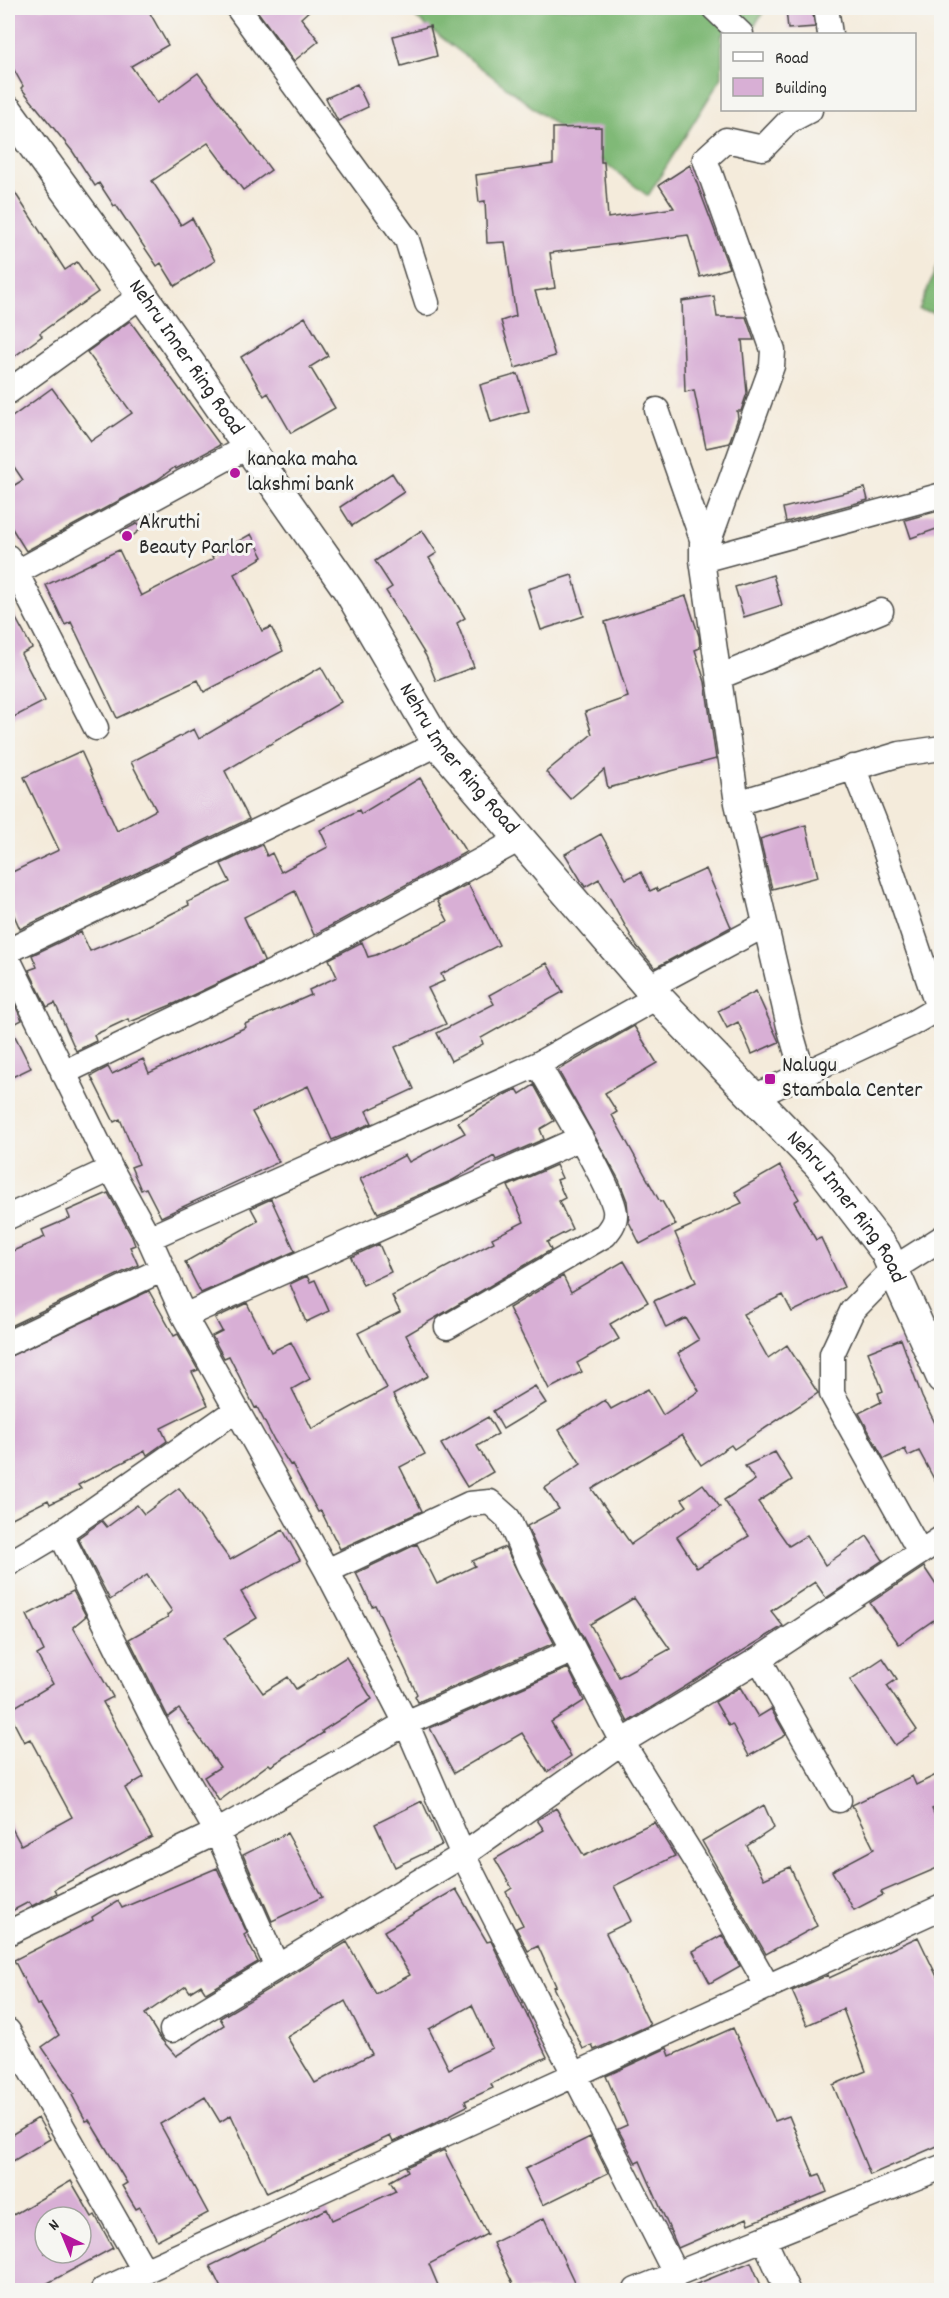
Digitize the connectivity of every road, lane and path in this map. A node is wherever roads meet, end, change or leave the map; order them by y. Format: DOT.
graph roads {
  1 [pos="238,8"];
  2 [pos="714,8"];
  3 [pos="826,8"];
  4 [pos="740,33"];
  5 [pos="830,33"];
  6 [pos="8,111"];
  7 [pos="808,111"];
  8 [pos="142,295"];
  9 [pos="427,303"];
  10 [pos="8,392"];
  11 [pos="657,410"];
  12 [pos="249,446"];
  13 [pos="942,495"];
  14 [pos="702,561"];
  15 [pos="10,569"];
  16 [pos="881,611"];
  17 [pos="719,677"];
  18 [pos="96,728"];
  19 [pos="438,744"];
  20 [pos="942,748"];
  21 [pos="853,767"];
  22 [pos="737,803"];
  23 [pos="520,839"];
  24 [pos="765,925"];
  25 [pos="8,951"];
  26 [pos="8,959"];
  27 [pos="653,992"];
  28 [pos="940,1007"];
  29 [pos="538,1064"];
  30 [pos="63,1073"];
  31 [pos="803,1074"];
  32 [pos="754,1097"];
  33 [pos="581,1138"];
  34 [pos="111,1168"];
  35 [pos="8,1218"];
  36 [pos="149,1238"];
  37 [pos="942,1238"];
  38 [pos="893,1269"];
  39 [pos="161,1270"];
  40 [pos="184,1316"];
  41 [pos="447,1327"];
  42 [pos="8,1343"];
  43 [pos="942,1378"];
  44 [pos="236,1410"];
  45 [pos="60,1533"];
  46 [pos="942,1538"];
  47 [pos="920,1552"];
  48 [pos="8,1564"];
  49 [pos="327,1571"];
  50 [pos="574,1650"];
  51 [pos="759,1659"];
  52 [pos="406,1723"];
  53 [pos="622,1742"];
  54 [pos="839,1800"];
  55 [pos="217,1832"];
  56 [pos="462,1855"];
  57 [pos="942,1908"];
  58 [pos="8,1933"];
  59 [pos="277,1967"];
  60 [pos="768,1987"];
  61 [pos="172,2030"];
  62 [pos="8,2031"];
  63 [pos="576,2075"];
  64 [pos="942,2167"];
  65 [pos="764,2239"];
  66 [pos="145,2272"];
  67 [pos="676,2275"];
  68 [pos="104,2290"];
  69 [pos="636,2290"];
  70 [pos="787,2290"];
  1 -- 9 [label="street"];
  2 -- 4 [label="street"];
  3 -- 5 [label="street"];
  6 -- 8 [label="street, Nehru Inner Ring Road"];
  7 -- 14 [label="street"];
  8 -- 10 [label="street"];
  8 -- 12 [label="street, Nehru Inner Ring Road"];
  11 -- 14 [label="street"];
  12 -- 15 [label="street"];
  12 -- 19 [label="street, Nehru Inner Ring Road"];
  13 -- 14 [label="street"];
  14 -- 17 [label="street"];
  15 -- 18 [label="street"];
  16 -- 17 [label="street"];
  17 -- 22 [label="street"];
  19 -- 23 [label="street, Nehru Inner Ring Road"];
  19 -- 25 [label="street"];
  20 -- 21 [label="street"];
  21 -- 22 [label="street"];
  21 -- 28 [label="street"];
  22 -- 24 [label="street"];
  23 -- 27 [label="street, Nehru Inner Ring Road"];
  23 -- 30 [label="street"];
  24 -- 27 [label="street"];
  24 -- 31 [label="street"];
  26 -- 30 [label="street"];
  27 -- 29 [label="street"];
  27 -- 32 [label="street, Nehru Inner Ring Road"];
  28 -- 31 [label="street"];
  29 -- 33 [label="street"];
  29 -- 36 [label="street"];
  30 -- 34 [label="street"];
  31 -- 32 [label="street"];
  32 -- 38 [label="street, Nehru Inner Ring Road"];
  33 -- 40 [label="street"];
  33 -- 41 [label="street"];
  34 -- 35 [label="street"];
  34 -- 36 [label="street"];
  36 -- 39 [label="street"];
  37 -- 38 [label="street"];
  38 -- 43 [label="street, Nehru Inner Ring Road"];
  38 -- 47 [label="street"];
  39 -- 40 [label="street"];
  39 -- 42 [label="street"];
  40 -- 44 [label="street"];
  44 -- 45 [label="street"];
  44 -- 49 [label="street"];
  45 -- 48 [label="street"];
  45 -- 55 [label="street"];
  46 -- 47 [label="street"];
  47 -- 51 [label="street"];
  49 -- 50 [label="street"];
  49 -- 52 [label="street"];
  50 -- 52 [label="street"];
  50 -- 53 [label="street"];
  51 -- 53 [label="street"];
  51 -- 54 [label="street"];
  52 -- 55 [label="street"];
  52 -- 56 [label="street"];
  53 -- 56 [label="street"];
  53 -- 60 [label="street"];
  55 -- 58 [label="street"];
  55 -- 59 [label="street"];
  56 -- 59 [label="street"];
  56 -- 63 [label="street"];
  57 -- 60 [label="street"];
  59 -- 61 [label="street"];
  60 -- 63 [label="street"];
  62 -- 66 [label="street"];
  63 -- 66 [label="street"];
  63 -- 67 [label="street"];
  64 -- 65 [label="street"];
  65 -- 67 [label="street"];
  65 -- 70 [label="street"];
  66 -- 68 [label="street"];
  67 -- 69 [label="street"];
}
